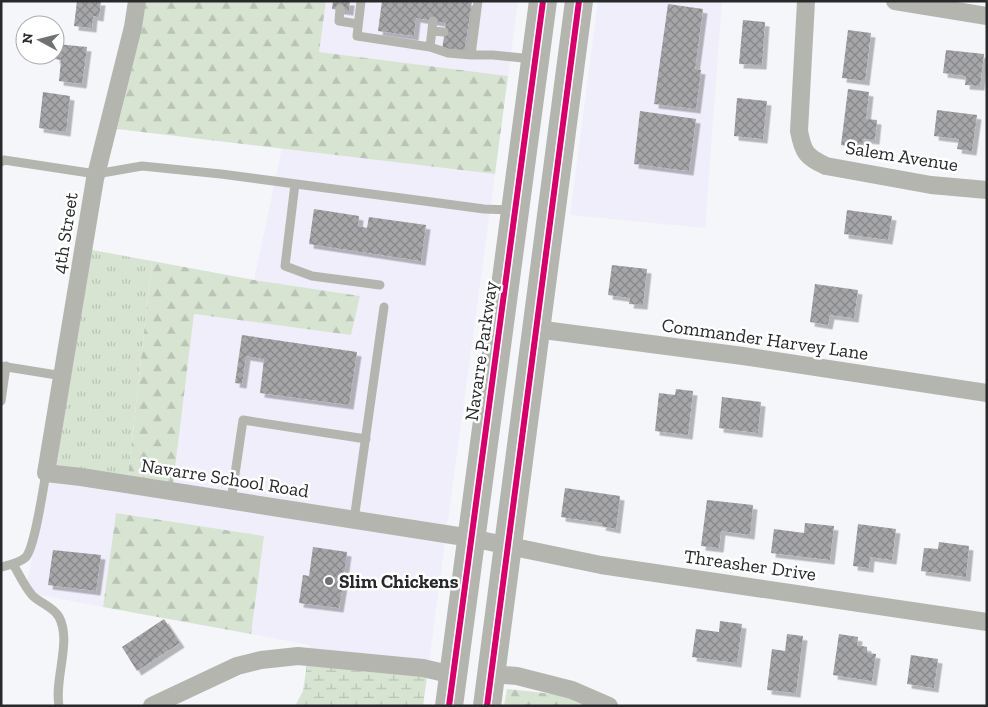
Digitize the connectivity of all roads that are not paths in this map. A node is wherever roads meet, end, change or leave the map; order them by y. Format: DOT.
graph roads {
  1 [pos="137,1"];
  2 [pos="361,1"];
  3 [pos="478,1"];
  4 [pos="543,1"];
  5 [pos="566,1"];
  6 [pos="579,1"];
  7 [pos="806,1"];
  8 [pos="895,1"];
  9 [pos="340,10"];
  10 [pos="987,16"];
  11 [pos="434,21"];
  12 [pos="358,24"];
  13 [pos="432,31"];
  14 [pos="444,32"];
  15 [pos="430,47"];
  16 [pos="471,55"];
  17 [pos="535,59"];
  18 [pos="1,162"];
  19 [pos="96,174"];
  20 [pos="295,184"];
  21 [pos="987,190"];
  22 [pos="515,210"];
  23 [pos="552,212"];
  24 [pos="380,285"];
  25 [pos="384,307"];
  26 [pos="536,329"];
  27 [pos="4,366"];
  28 [pos="63,376"];
  29 [pos="987,393"];
  30 [pos="1,401"];
  31 [pos="366,439"];
  32 [pos="46,473"];
  33 [pos="231,501"];
  34 [pos="354,520"];
  35 [pos="471,538"];
  36 [pos="508,545"];
  37 [pos="14,564"];
  38 [pos="1,566"];
  39 [pos="987,622"];
  40 [pos="491,674"];
  41 [pos="453,675"];
  42 [pos="59,706"];
  43 [pos="152,706"];
  44 [pos="448,706"];
  45 [pos="487,706"];
  46 [pos="609,706"];
  1 -- 19 [label="street, 4th Street"];
  2 -- 12 [label="lane"];
  3 -- 16 [label="lane"];
  4 -- 17 [label="highway, Navarre Parkway"];
  5 -- 23 [label="highway"];
  6 -- 23 [label="highway"];
  7 -- 21 [label="street, Salem Avenue"];
  8 -- 10 [label="street"];
  9 -- 12 [label="lane"];
  11 -- 13 [label="lane"];
  12 -- 15 [label="lane"];
  13 -- 14 [label="lane"];
  13 -- 15 [label="lane"];
  15 -- 16 [label="lane"];
  16 -- 17 [label="lane"];
  17 -- 22 [label="highway, Navarre Parkway"];
  18 -- 19 [label="lane"];
  19 -- 20 [label="lane"];
  19 -- 28 [label="street, 4th Street"];
  20 -- 22 [label="lane"];
  20 -- 24 [label="lane"];
  22 -- 35 [label="highway, Navarre Parkway"];
  23 -- 26 [label="highway"];
  25 -- 31 [label="lane"];
  26 -- 29 [label="street, Commander Harvey Lane"];
  26 -- 36 [label="highway"];
  27 -- 28 [label="lane"];
  27 -- 30 [label="lane"];
  28 -- 32 [label="street, 4th Street"];
  31 -- 33 [label="lane"];
  31 -- 34 [label="lane"];
  32 -- 33 [label="street, Navarre School Road"];
  32 -- 37 [label="lane"];
  33 -- 34 [label="street, Navarre School Road"];
  34 -- 35 [label="street, Navarre School Road"];
  35 -- 36 [label="street, Navarre School Road"];
  35 -- 41 [label="highway, Navarre Parkway"];
  36 -- 39 [label="street, Threasher Drive"];
  36 -- 40 [label="highway"];
  37 -- 38 [label="lane"];
  37 -- 42 [label="lane"];
  40 -- 45 [label="highway"];
  40 -- 46 [label="street"];
  41 -- 43 [label="street"];
  41 -- 44 [label="highway, Navarre Parkway"];
}
